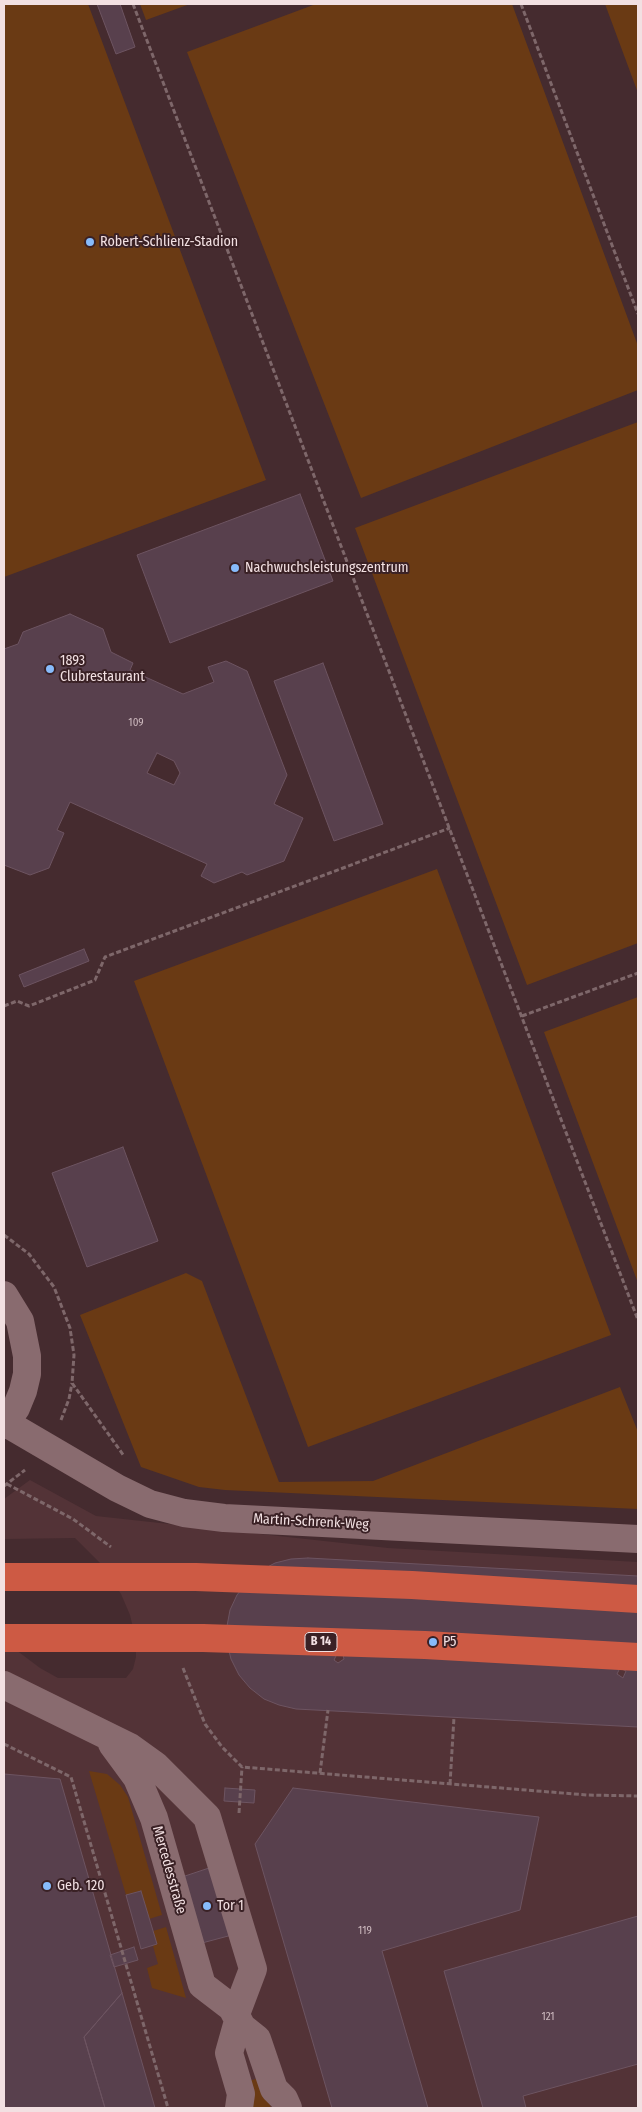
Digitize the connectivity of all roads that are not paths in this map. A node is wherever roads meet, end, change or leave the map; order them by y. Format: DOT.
graph roads {
  1 [pos="4,1295"];
  2 [pos="5,1424"];
  3 [pos="638,1539"];
  4 [pos="4,1577"];
  5 [pos="638,1599"];
  6 [pos="4,1638"];
  7 [pos="638,1657"];
  8 [pos="4,1685"];
  9 [pos="93,1728"];
  10 [pos="237,2018"];
  11 [pos="239,2108"];
  12 [pos="288,2108"];
  1 -- 2 [label="street"];
  2 -- 3 [label="street, Martin-Schrenk-Weg"];
  4 -- 5 [label="highway"];
  6 -- 7 [label="highway, B 14"];
  8 -- 9 [label="street, Mercedesstraße"];
  9 -- 10 [label="street, Mercedesstraße"];
  9 -- 10 [label="street, Mercedesstraße"];
  10 -- 11 [label="street, Mercedesstraße"];
  10 -- 12 [label="street, Mercedesstraße"];
}
